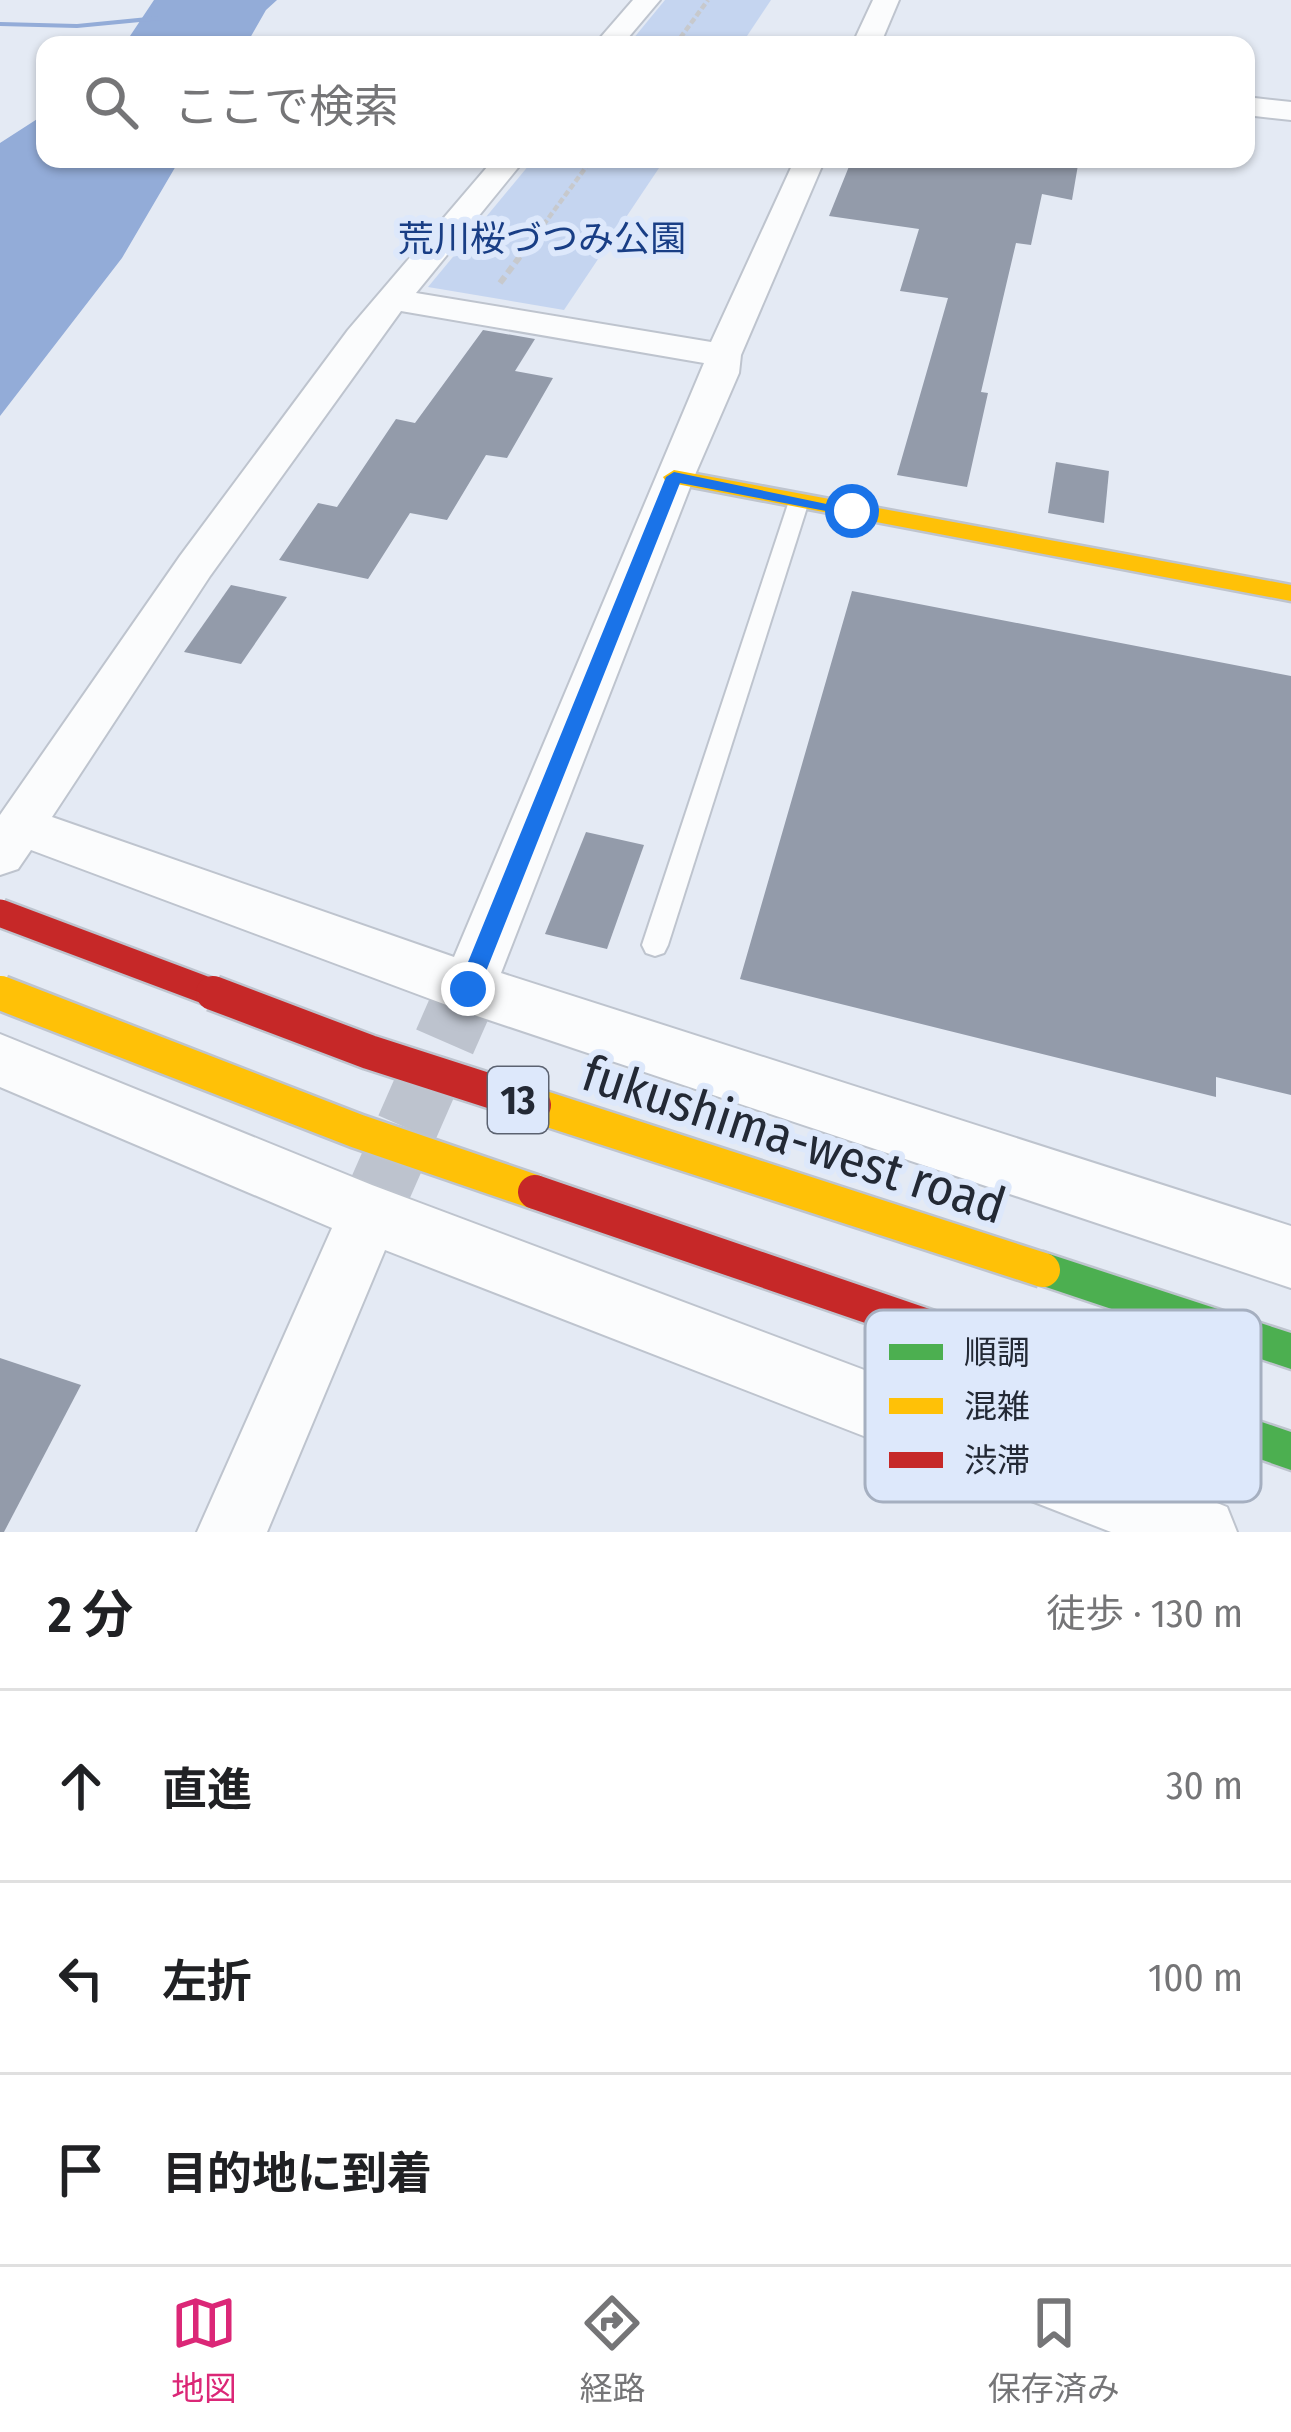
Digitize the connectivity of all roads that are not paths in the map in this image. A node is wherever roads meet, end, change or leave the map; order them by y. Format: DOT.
graph roads {
  1 [pos="647,0"];
  2 [pos="886,0"];
  3 [pos="616,36"];
  4 [pos="870,36"];
  5 [pos="1255,107"];
  6 [pos="1291,111"];
  7 [pos="503,168"];
  8 [pos="806,168"];
  9 [pos="395,300"];
  10 [pos="723,356"];
  11 [pos="674,477"];
  12 [pos="799,501"];
  13 [pos="1291,593"];
  14 [pos="10,841"];
  15 [pos="0,913"];
  16 [pos="655,945"];
  17 [pos="468,989"];
  18 [pos="0,993"];
  19 [pos="0,1060"];
  20 [pos="369,1214"];
  21 [pos="1291,1257"];
  22 [pos="880,1310"];
  23 [pos="1164,1310"];
  24 [pos="1261,1342"];
  25 [pos="1291,1352"];
  26 [pos="865,1403"];
  27 [pos="1261,1441"];
  28 [pos="1291,1451"];
  29 [pos="1123,1502"];
  30 [pos="232,1532"];
  31 [pos="1202,1532"];
  1 -- 3 [label="street"];
  2 -- 4 [label="street"];
  5 -- 6 [label="street"];
  7 -- 9 [label="street"];
  8 -- 10 [label="street"];
  9 -- 10 [label="street"];
  9 -- 14 [label="street"];
  10 -- 11 [label="street"];
  11 -- 12 [label="main road"];
  11 -- 17 [label="street"];
  12 -- 13 [label="main road"];
  12 -- 16 [label="lane"];
  14 -- 17 [label="street"];
  15 -- 23 [label="main road, fukushima-west road / 13, bridge"];
  17 -- 21 [label="street"];
  18 -- 22 [label="main road, 13, bridge"];
  19 -- 20 [label="street"];
  20 -- 26 [label="street"];
  20 -- 30 [label="street"];
  24 -- 25 [label="main road, fukushima-west road / 13, bridge"];
  27 -- 28 [label="main road, 13, bridge"];
  29 -- 31 [label="street"];
}
